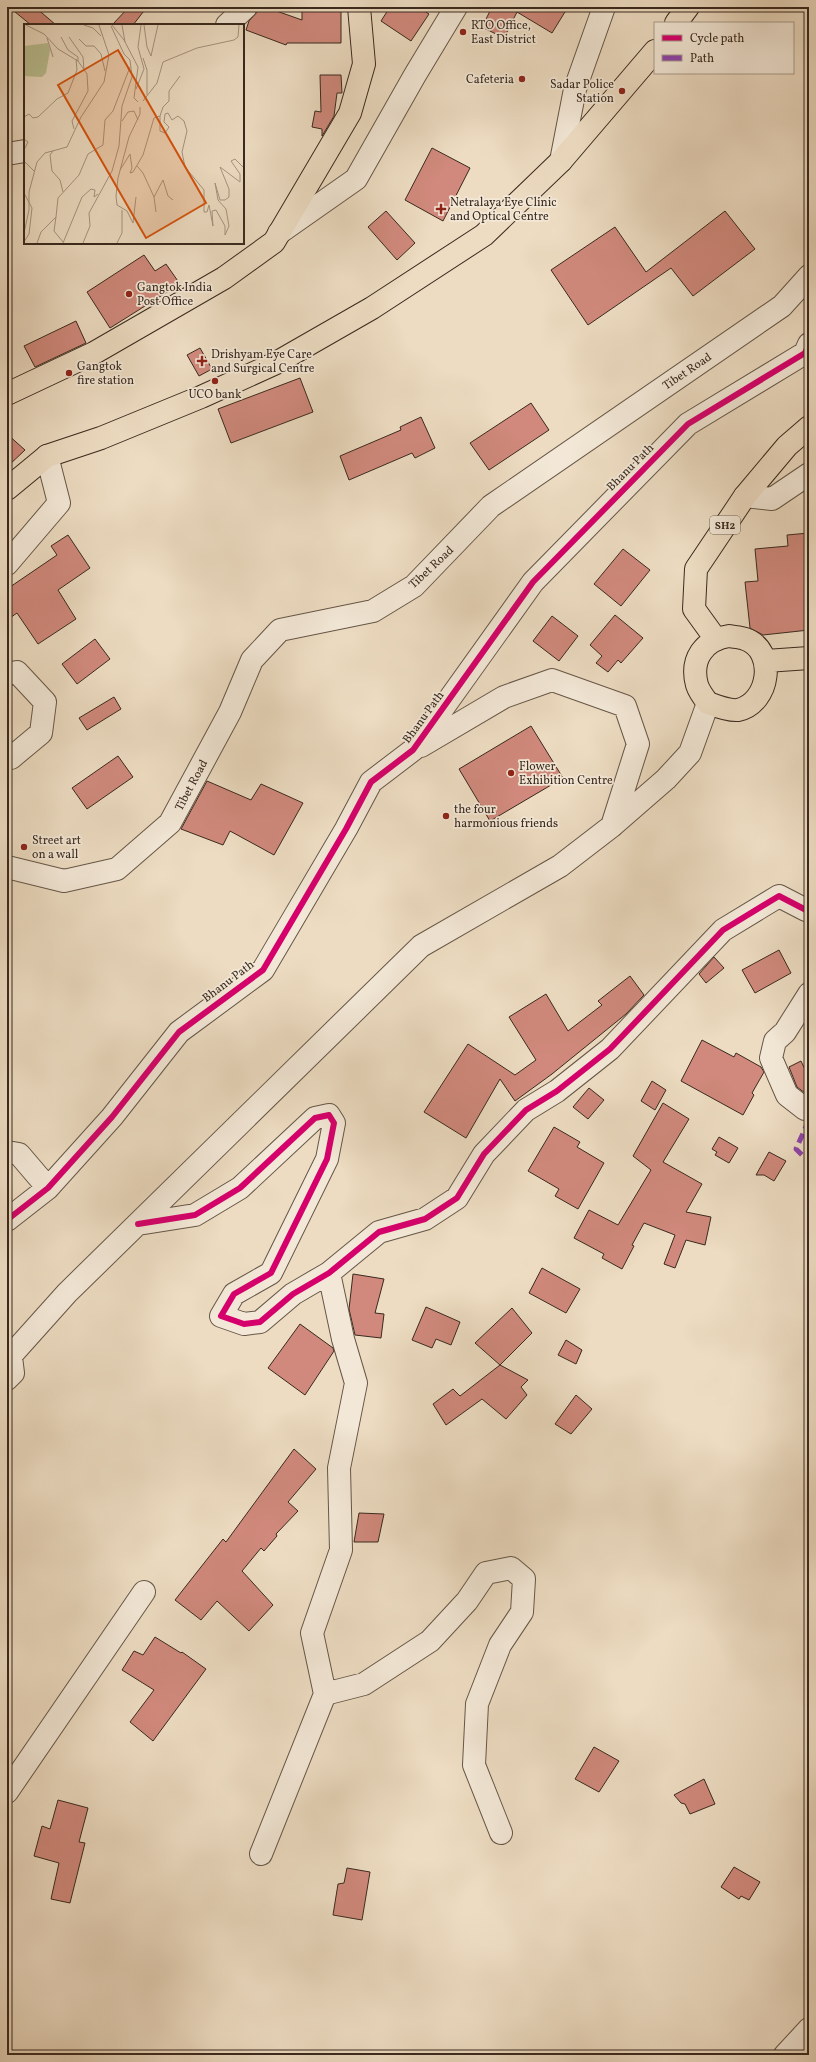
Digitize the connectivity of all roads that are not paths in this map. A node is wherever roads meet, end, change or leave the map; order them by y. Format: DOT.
graph roads {
  1 [pos="246,7"];
  2 [pos="359,7"];
  3 [pos="456,7"];
  4 [pos="604,7"];
  5 [pos="688,7"];
  6 [pos="677,22"];
  7 [pos="228,24"];
  8 [pos="654,52"];
  9 [pos="24,151"];
  10 [pos="7,154"];
  11 [pos="561,161"];
  12 [pos="279,233"];
  13 [pos="809,276"];
  14 [pos="809,344"];
  15 [pos="7,394"];
  16 [pos="809,427"];
  17 [pos="47,456"];
  18 [pos="809,474"];
  19 [pos="7,489"];
  20 [pos="744,496"];
  21 [pos="7,564"];
  22 [pos="715,638"];
  23 [pos="809,658"];
  24 [pos="766,661"];
  25 [pos="7,674"];
  26 [pos="708,703"];
  27 [pos="413,750"];
  28 [pos="11,758"];
  29 [pos="612,826"];
  30 [pos="7,866"];
  31 [pos="809,909"];
  32 [pos="809,994"];
  33 [pos="809,1109"];
  34 [pos="7,1152"];
  35 [pos="48,1188"];
  36 [pos="7,1220"];
  37 [pos="138,1224"];
  38 [pos="329,1273"];
  39 [pos="9,1359"];
  40 [pos="7,1379"];
  41 [pos="144,1592"];
  42 [pos="325,1694"];
  43 [pos="7,1792"];
  44 [pos="501,1833"];
  45 [pos="261,1854"];
  46 [pos="809,2029"];
  47 [pos="785,2055"];
  1 -- 7 [label="street"];
  2 -- 12 [label="main road"];
  3 -- 12 [label="street"];
  4 -- 11 [label="street"];
  5 -- 6 [label="main road"];
  8 -- 11 [label="main road"];
  9 -- 10 [label="street"];
  11 -- 17 [label="main road"];
  12 -- 15 [label="main road"];
  13 -- 30 [label="street, Tibet Road"];
  14 -- 27 [label="street, Bhanu Path"];
  16 -- 20 [label="main road, SH2"];
  17 -- 19 [label="main road"];
  17 -- 21 [label="street"];
  18 -- 20 [label="street"];
  20 -- 22 [label="main road, SH2"];
  22 -- 24 [label="main road"];
  22 -- 26 [label="main road"];
  23 -- 24 [label="main road"];
  24 -- 26 [label="main road"];
  25 -- 28 [label="street"];
  26 -- 29 [label="street"];
  27 -- 29 [label="street"];
  27 -- 35 [label="street, Bhanu Path"];
  29 -- 37 [label="street"];
  31 -- 38 [label="street"];
  32 -- 33 [label="street"];
  34 -- 35 [label="street"];
  35 -- 36 [label="street, Bhanu Path"];
  37 -- 38 [label="street"];
  37 -- 39 [label="street"];
  38 -- 42 [label="street"];
  39 -- 40 [label="street"];
  41 -- 43 [label="street"];
  42 -- 44 [label="street"];
  42 -- 45 [label="street"];
  46 -- 47 [label="street"];
}
